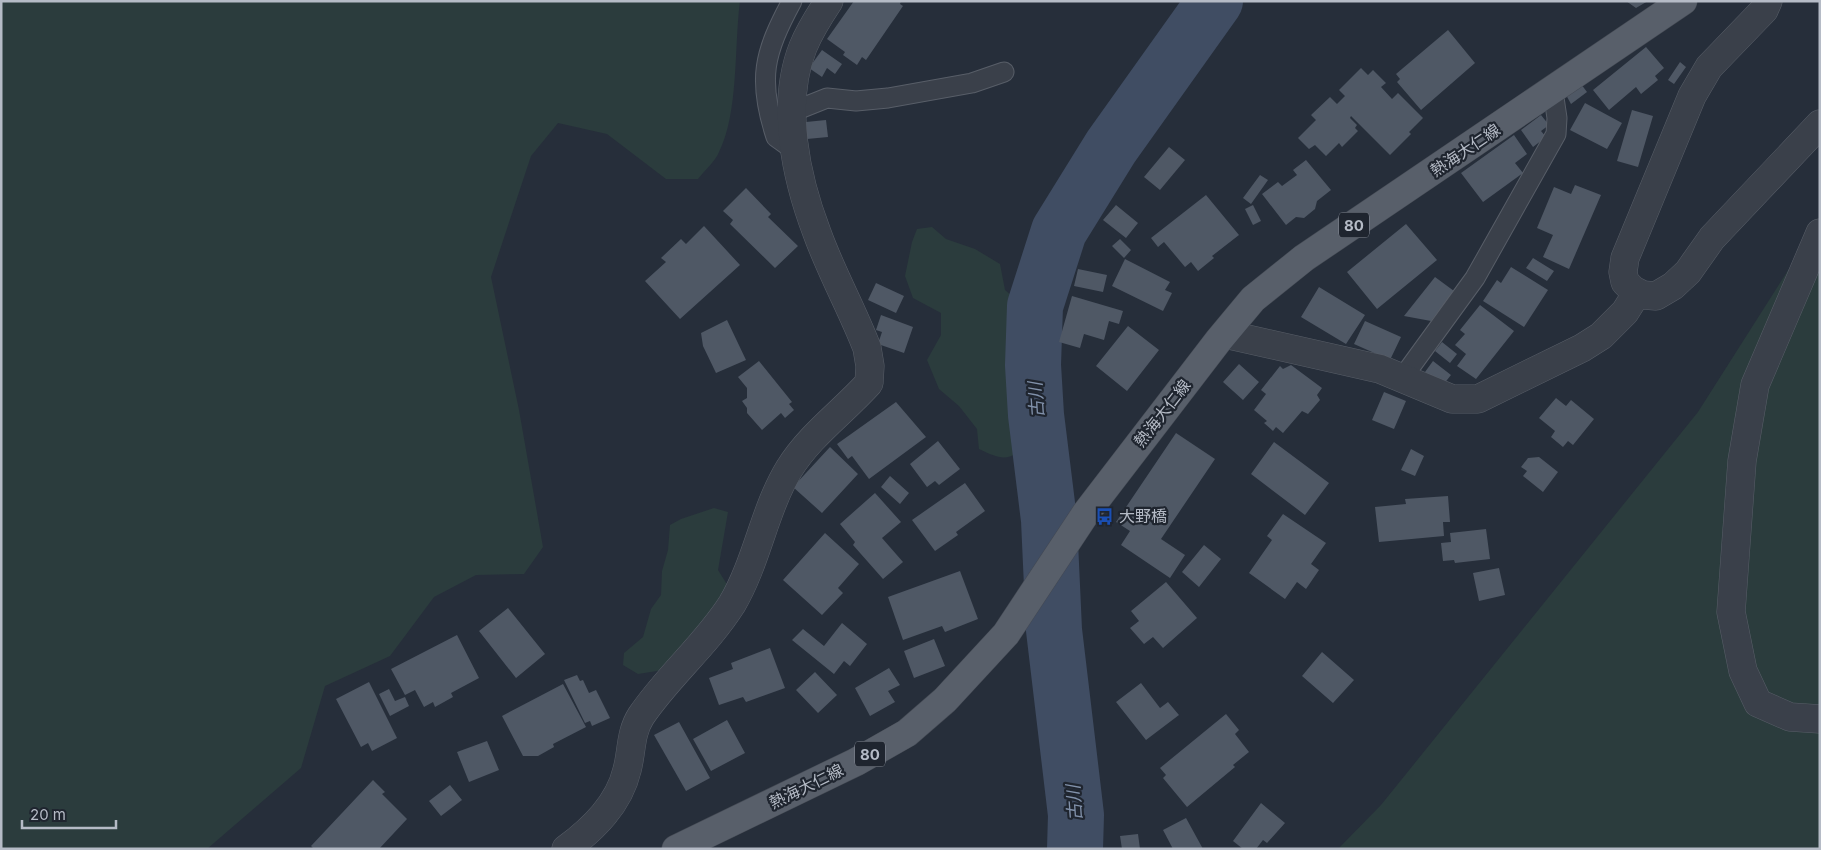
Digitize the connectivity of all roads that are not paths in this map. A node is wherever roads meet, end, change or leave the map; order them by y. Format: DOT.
graph roads {
  1 [pos="792,1"];
  2 [pos="829,1"];
  3 [pos="1683,1"];
  4 [pos="1768,1"];
  5 [pos="1004,72"];
  6 [pos="1554,91"];
  7 [pos="792,112"];
  8 [pos="1820,124"];
  9 [pos="794,150"];
  10 [pos="1820,233"];
  11 [pos="1637,293"];
  12 [pos="1225,334"];
  13 [pos="1403,377"];
  14 [pos="1820,719"];
  15 [pos="566,849"];
  16 [pos="676,849"];
  1 -- 9 [label="lane"];
  2 -- 7 [label="street"];
  3 -- 6 [label="main road, 熱海大仁線 / 80"];
  4 -- 11 [label="street"];
  5 -- 7 [label="lane"];
  6 -- 12 [label="main road, 熱海大仁線 / 80"];
  6 -- 13 [label="lane"];
  7 -- 9 [label="street"];
  8 -- 11 [label="street"];
  9 -- 15 [label="street"];
  10 -- 14 [label="street"];
  11 -- 13 [label="street"];
  12 -- 13 [label="street"];
  12 -- 16 [label="main road, 熱海大仁線 / 80"];
}
